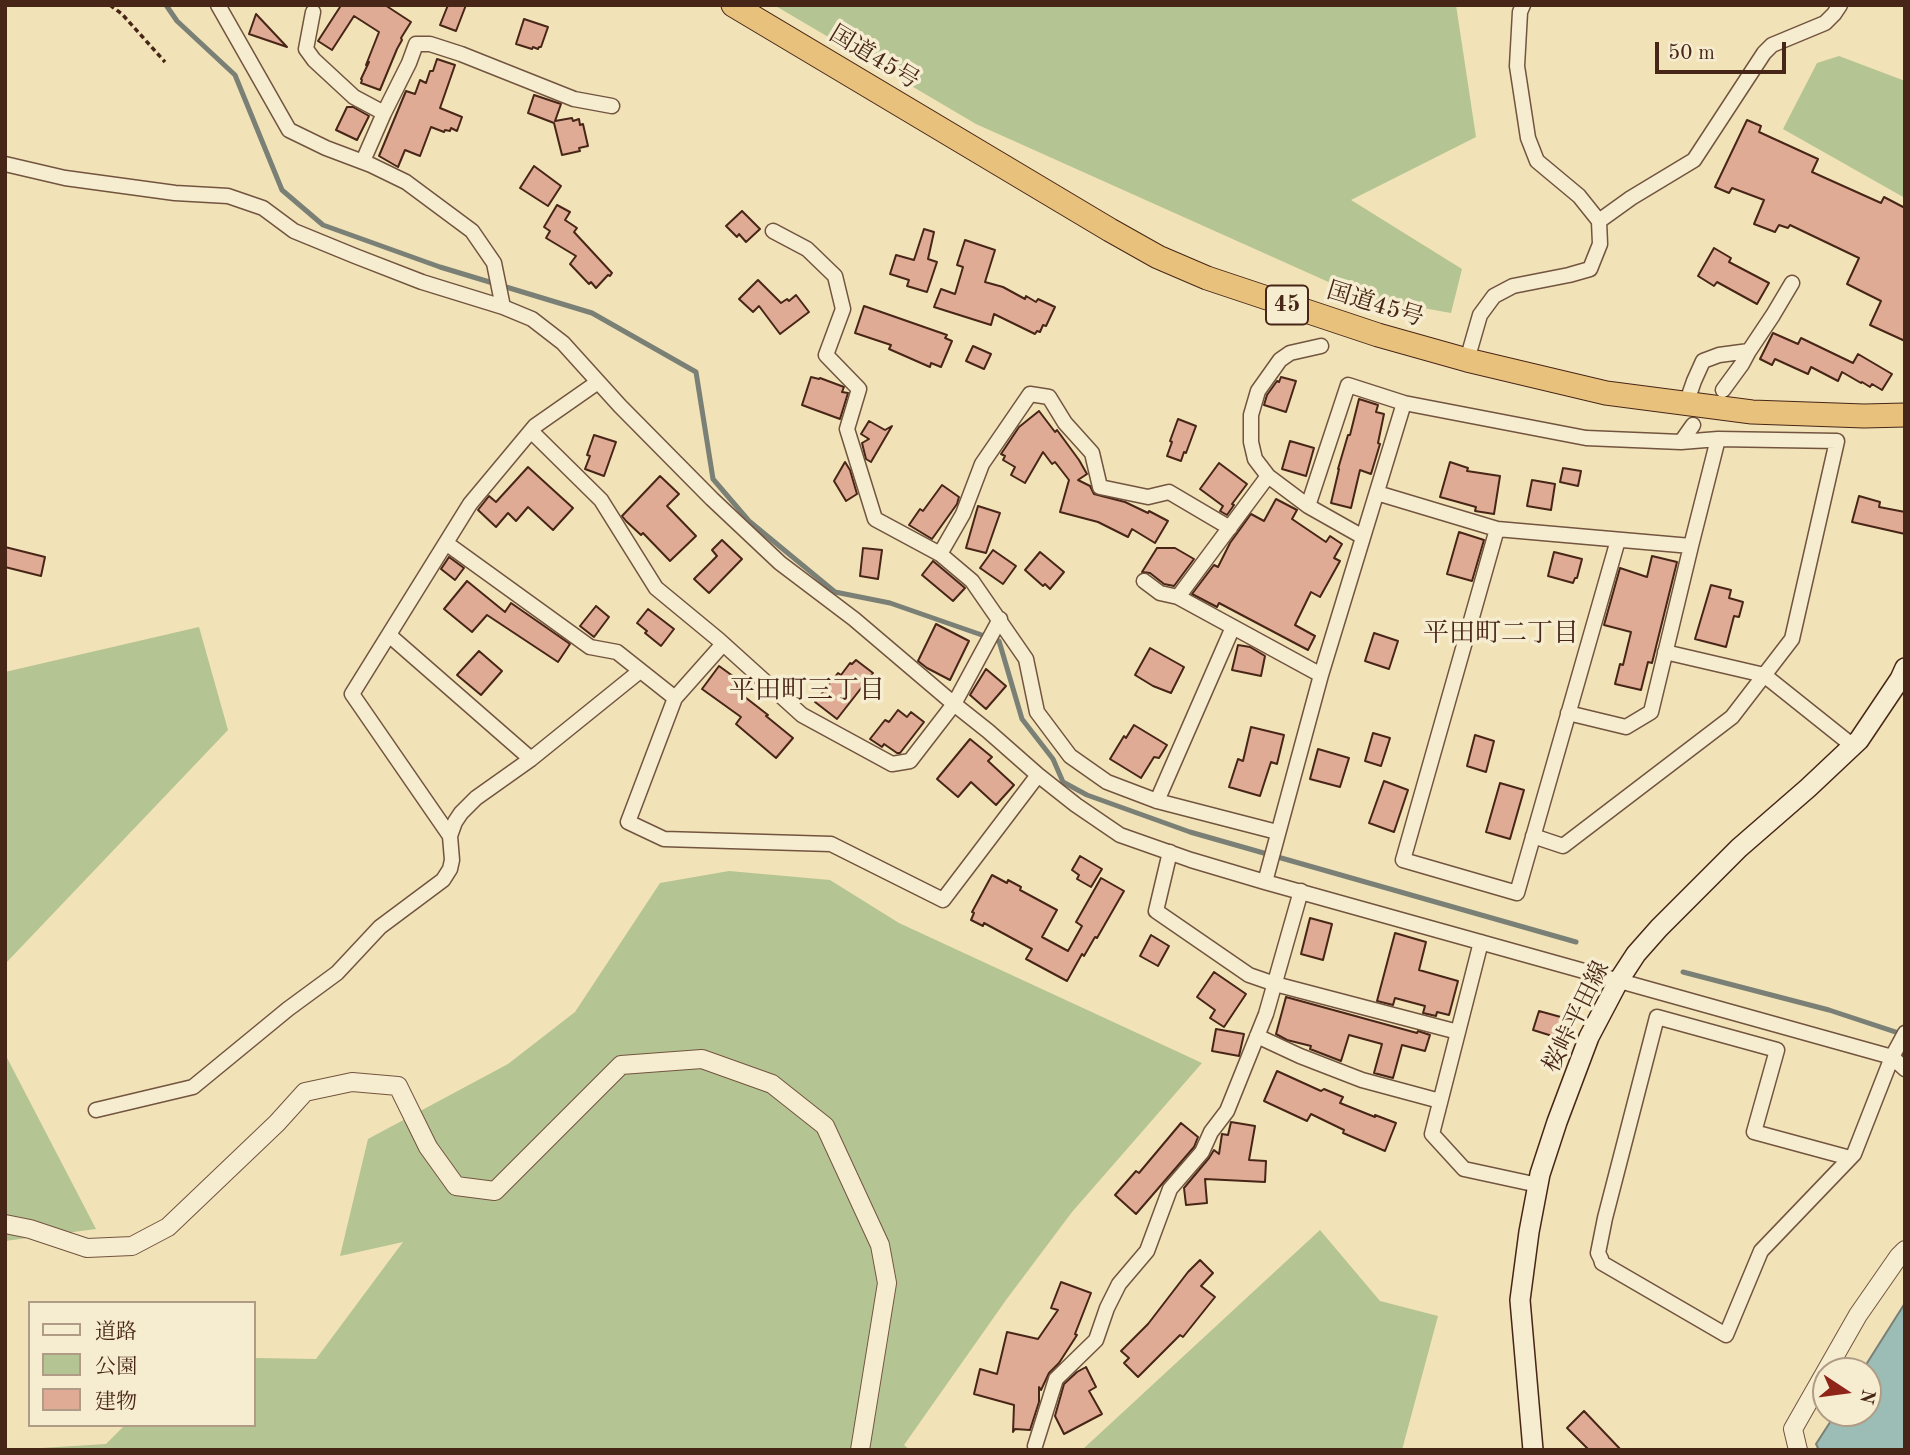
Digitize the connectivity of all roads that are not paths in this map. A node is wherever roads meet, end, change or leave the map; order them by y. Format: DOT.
graph roads {
  1 [pos="218,5"];
  2 [pos="733,5"];
  3 [pos="1522,5"];
  4 [pos="1840,5"];
  5 [pos="313,12"];
  6 [pos="612,106"];
  7 [pos="384,113"];
  8 [pos="363,161"];
  9 [pos="5,164"];
  10 [pos="1599,221"];
  11 [pos="773,231"];
  12 [pos="1792,283"];
  13 [pos="502,302"];
  14 [pos="1321,346"];
  15 [pos="1749,351"];
  16 [pos="1467,360"];
  17 [pos="598,382"];
  18 [pos="1723,390"];
  19 [pos="1404,403"];
  20 [pos="1690,415"];
  21 [pos="1905,415"];
  22 [pos="531,430"];
  23 [pos="1718,439"];
  24 [pos="1681,442"];
  25 [pos="1268,476"];
  26 [pos="1377,493"];
  27 [pos="1308,506"];
  28 [pos="1230,528"];
  29 [pos="1497,529"];
  30 [pos="1363,537"];
  31 [pos="1618,540"];
  32 [pos="446,543"];
  33 [pos="1691,546"];
  34 [pos="940,554"];
  35 [pos="1143,581"];
  36 [pos="1178,597"];
  37 [pos="998,624"];
  38 [pos="1233,627"];
  39 [pos="389,635"];
  40 [pos="723,644"];
  41 [pos="1665,652"];
  42 [pos="1905,668"];
  43 [pos="640,671"];
  44 [pos="1321,675"];
  45 [pos="1764,675"];
  46 [pos="675,698"];
  47 [pos="954,704"];
  48 [pos="1568,713"];
  49 [pos="1853,746"];
  50 [pos="531,760"];
  51 [pos="1038,775"];
  52 [pos="1157,802"];
  53 [pos="1277,832"];
  54 [pos="450,836"];
  55 [pos="1533,836"];
  56 [pos="1170,852"];
  57 [pos="1265,882"];
  58 [pos="1301,891"];
  59 [pos="1481,942"];
  60 [pos="1619,980"];
  61 [pos="1275,984"];
  62 [pos="1458,1032"];
  63 [pos="1257,1036"];
  64 [pos="1903,1037"];
  65 [pos="1892,1057"];
  66 [pos="1905,1069"];
  67 [pos="1440,1101"];
  68 [pos="96,1110"];
  69 [pos="1850,1158"];
  70 [pos="1538,1185"];
  71 [pos="5,1224"];
  72 [pos="1905,1250"];
  73 [pos="1035,1446"];
  74 [pos="860,1450"];
  75 [pos="1533,1450"];
  76 [pos="1798,1450"];
  1 -- 8 [label="street"];
  2 -- 16 [label="highway, 国道45号 / 45"];
  3 -- 10 [label="street"];
  4 -- 10 [label="street"];
  5 -- 7 [label="street"];
  6 -- 7 [label="street"];
  7 -- 8 [label="street"];
  8 -- 13 [label="street"];
  9 -- 13 [label="street"];
  10 -- 16 [label="street"];
  11 -- 34 [label="street"];
  12 -- 15 [label="street"];
  13 -- 17 [label="street"];
  14 -- 25 [label="street"];
  15 -- 18 [label="street"];
  15 -- 20 [label="street"];
  16 -- 20 [label="highway, 国道45号 / 45"];
  17 -- 22 [label="street"];
  17 -- 47 [label="street"];
  19 -- 24 [label="street"];
  19 -- 26 [label="street"];
  19 -- 27 [label="street"];
  20 -- 21 [label="highway, 国道45号 / 45"];
  20 -- 24 [label="street"];
  22 -- 32 [label="street"];
  22 -- 40 [label="street"];
  23 -- 24 [label="street"];
  23 -- 33 [label="street"];
  23 -- 45 [label="street"];
  25 -- 27 [label="street"];
  25 -- 28 [label="street"];
  26 -- 29 [label="street"];
  26 -- 30 [label="street"];
  27 -- 30 [label="street"];
  28 -- 34 [label="street"];
  28 -- 36 [label="street"];
  29 -- 31 [label="street"];
  29 -- 55 [label="street"];
  30 -- 44 [label="street"];
  31 -- 33 [label="street"];
  31 -- 48 [label="street"];
  32 -- 39 [label="street"];
  32 -- 43 [label="street"];
  33 -- 41 [label="street"];
  34 -- 37 [label="street"];
  35 -- 36 [label="street"];
  36 -- 38 [label="street"];
  37 -- 47 [label="street"];
  37 -- 52 [label="street"];
  38 -- 44 [label="street"];
  38 -- 52 [label="street"];
  39 -- 50 [label="street"];
  39 -- 54 [label="street"];
  40 -- 46 [label="street"];
  40 -- 47 [label="street"];
  41 -- 45 [label="street"];
  41 -- 48 [label="street"];
  42 -- 49 [label="main road, 桜峠平田線"];
  43 -- 46 [label="street"];
  43 -- 50 [label="street"];
  44 -- 53 [label="street"];
  45 -- 49 [label="street"];
  45 -- 55 [label="street"];
  46 -- 51 [label="street"];
  47 -- 51 [label="street"];
  48 -- 55 [label="street"];
  49 -- 60 [label="main road, 桜峠平田線"];
  50 -- 54 [label="street"];
  51 -- 56 [label="street"];
  52 -- 53 [label="street"];
  53 -- 57 [label="street"];
  54 -- 68 [label="street"];
  56 -- 57 [label="street"];
  56 -- 61 [label="street"];
  57 -- 58 [label="street"];
  58 -- 59 [label="street"];
  58 -- 61 [label="street"];
  59 -- 60 [label="street"];
  59 -- 62 [label="street"];
  60 -- 65 [label="street"];
  60 -- 70 [label="main road, 桜峠平田線"];
  61 -- 62 [label="street"];
  61 -- 63 [label="street"];
  62 -- 67 [label="street"];
  63 -- 67 [label="street"];
  63 -- 73 [label="street"];
  64 -- 65 [label="street"];
  65 -- 66 [label="street"];
  65 -- 69 [label="street"];
  67 -- 70 [label="street"];
  69 -- 69 [label="street"];
  70 -- 75 [label="main road, 桜峠平田線"];
  71 -- 74 [label="street"];
  72 -- 76 [label="street"];
}
